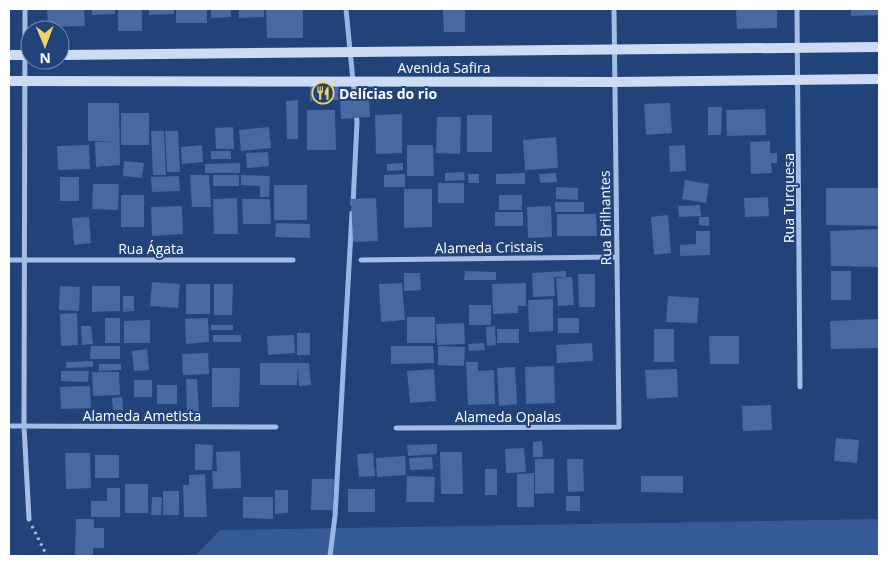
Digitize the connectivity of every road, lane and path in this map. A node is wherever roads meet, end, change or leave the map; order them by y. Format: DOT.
graph roads {
  1 [pos="614,9"];
  2 [pos="797,9"];
  3 [pos="799,47"];
  4 [pos="879,47"];
  5 [pos="615,50"];
  6 [pos="70,55"];
  7 [pos="25,70"];
  8 [pos="879,78"];
  9 [pos="799,80"];
  10 [pos="9,81"];
  11 [pos="24,81"];
  12 [pos="614,82"];
  13 [pos="617,257"];
  14 [pos="23,259"];
  15 [pos="9,260"];
  16 [pos="293,260"];
  17 [pos="361,260"];
  18 [pos="800,386"];
  19 [pos="9,426"];
  20 [pos="24,426"];
  21 [pos="276,427"];
  22 [pos="619,427"];
  23 [pos="396,428"];
  24 [pos="29,519"];
  25 [pos="47,556"];
  1 -- 5 [label="street, Rua Brilhantes"];
  2 -- 3 [label="street, Rua Turquesa"];
  3 -- 4 [label="street, Avenida Safira"];
  3 -- 5 [label="street, Avenida Safira"];
  3 -- 9 [label="street, Rua Turquesa"];
  5 -- 6 [label="street, Avenida Safira"];
  5 -- 12 [label="street, Rua Brilhantes"];
  7 -- 11 [label="street"];
  8 -- 9 [label="street, Avenida Safira"];
  9 -- 12 [label="street, Avenida Safira"];
  9 -- 18 [label="street, Rua Turquesa"];
  10 -- 11 [label="street, Avenida Safira"];
  11 -- 12 [label="street, Avenida Safira"];
  11 -- 14 [label="street"];
  12 -- 13 [label="street, Rua Brilhantes"];
  13 -- 17 [label="street, Alameda Cristais"];
  13 -- 22 [label="street, Rua Brilhantes"];
  14 -- 15 [label="street, Rua Ágata"];
  14 -- 16 [label="street, Rua Ágata"];
  14 -- 20 [label="street"];
  19 -- 20 [label="street, Alameda Ametista"];
  20 -- 21 [label="street, Alameda Ametista"];
  20 -- 24 [label="street"];
  22 -- 23 [label="street, Alameda Opalas"];
  24 -- 25 [label="path"];
}
